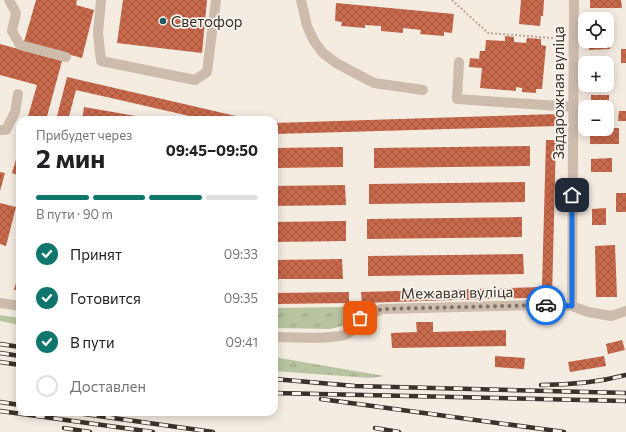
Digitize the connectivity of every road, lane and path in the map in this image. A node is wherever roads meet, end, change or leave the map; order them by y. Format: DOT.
graph roads {
  1 [pos="9,0"];
  2 [pos="20,0"];
  3 [pos="101,0"];
  4 [pos="216,0"];
  5 [pos="301,0"];
  6 [pos="452,0"];
  7 [pos="574,0"];
  8 [pos="16,14"];
  9 [pos="574,40"];
  10 [pos="66,58"];
  11 [pos="459,62"];
  12 [pos="422,90"];
  13 [pos="18,94"];
  14 [pos="573,107"];
  15 [pos="0,130"];
  16 [pos="0,303"];
  17 [pos="16,305"];
  18 [pos="572,306"];
  19 [pos="626,311"];
  20 [pos="278,336"];
  1 -- 8 [label="street"];
  2 -- 8 [label="street"];
  3 -- 4 [label="street"];
  5 -- 12 [label="street"];
  6 -- 9 [label="path"];
  7 -- 9 [label="street, Задарожная вуліца"];
  8 -- 10 [label="street"];
  9 -- 14 [label="street, Задарожная вуліца"];
  11 -- 14 [label="street"];
  13 -- 15 [label="street"];
  14 -- 18 [label="street, Задарожная вуліца"];
  16 -- 17 [label="street"];
  18 -- 19 [label="street, Межавая вуліца"];
  18 -- 20 [label="street, Межавая вуліца"];
}
